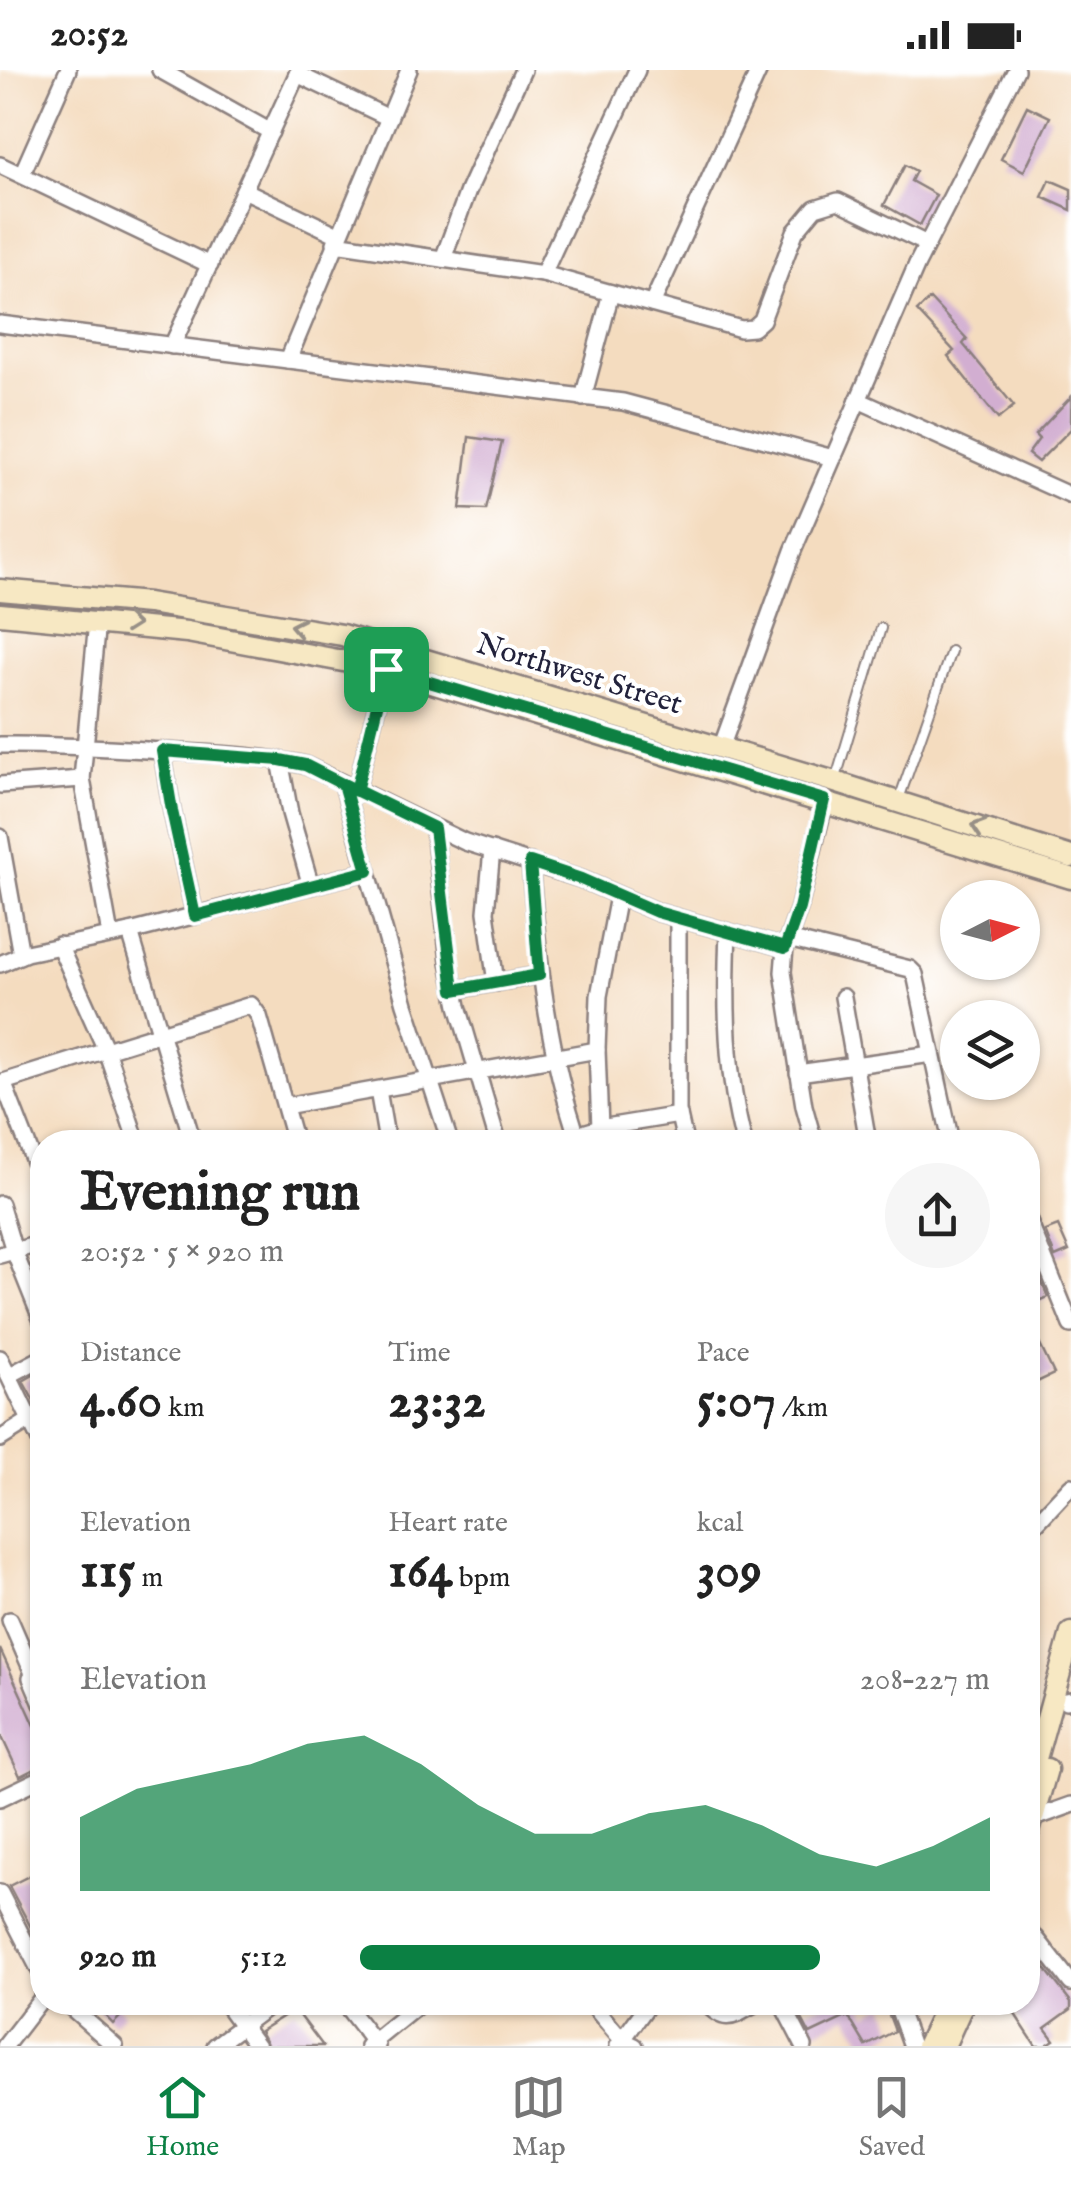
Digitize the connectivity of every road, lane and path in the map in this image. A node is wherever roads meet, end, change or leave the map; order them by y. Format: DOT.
graph roads {
  1 [pos="68,70"];
  2 [pos="160,70"];
  3 [pos="410,70"];
  4 [pos="524,70"];
  5 [pos="637,70"];
  6 [pos="759,70"];
  7 [pos="1016,70"];
  8 [pos="298,72"];
  9 [pos="182,75"];
  10 [pos="389,118"];
  11 [pos="271,132"];
  12 [pos="0,165"];
  13 [pos="22,174"];
  14 [pos="244,190"];
  15 [pos="337,239"];
  16 [pos="927,244"];
  17 [pos="443,259"];
  18 [pos="210,264"];
  19 [pos="543,274"];
  20 [pos="611,293"];
  21 [pos="652,304"];
  22 [pos="0,324"];
  23 [pos="172,346"];
  24 [pos="288,360"];
  25 [pos="583,398"];
  26 [pos="858,400"];
  27 [pos="833,458"];
  28 [pos="1071,496"];
  29 [pos="0,590"];
  30 [pos="0,614"];
  31 [pos="97,621"];
  32 [pos="882,628"];
  33 [pos="951,651"];
  34 [pos="386,669"];
  35 [pos="0,745"];
  36 [pos="83,746"];
  37 [pos="721,748"];
  38 [pos="162,751"];
  39 [pos="280,760"];
  40 [pos="82,779"];
  41 [pos="0,785"];
  42 [pos="350,788"];
  43 [pos="830,791"];
  44 [pos="898,802"];
  45 [pos="434,828"];
  46 [pos="0,837"];
  47 [pos="492,850"];
  48 [pos="1071,857"];
  49 [pos="530,862"];
  50 [pos="368,871"];
  51 [pos="1071,878"];
  52 [pos="311,886"];
  53 [pos="618,896"];
  54 [pos="195,916"];
  55 [pos="678,918"];
  56 [pos="130,932"];
  57 [pos="728,932"];
  58 [pos="110,936"];
  59 [pos="786,944"];
  60 [pos="59,945"];
  61 [pos="21,955"];
  62 [pos="0,964"];
  63 [pos="539,975"];
  64 [pos="496,983"];
  65 [pos="454,990"];
  66 [pos="842,997"];
  67 [pos="158,1034"];
  68 [pos="106,1050"];
  69 [pos="597,1050"];
  70 [pos="932,1054"];
  71 [pos="556,1058"];
  72 [pos="853,1065"];
  73 [pos="798,1072"];
  74 [pos="478,1073"];
  75 [pos="430,1082"];
  76 [pos="1,1083"];
  77 [pos="378,1090"];
  78 [pos="286,1106"];
  79 [pos="679,1116"];
  80 [pos="600,1128"];
  81 [pos="133,1130"];
  82 [pos="189,1130"];
  83 [pos="292,1130"];
  84 [pos="385,1130"];
  85 [pos="446,1130"];
  86 [pos="495,1130"];
  87 [pos="576,1130"];
  88 [pos="596,1130"];
  89 [pos="682,1130"];
  90 [pos="742,1130"];
  91 [pos="811,1130"];
  92 [pos="866,1130"];
  93 [pos="948,1130"];
  94 [pos="30,1153"];
  95 [pos="0,1204"];
  96 [pos="1040,1248"];
  97 [pos="7,1253"];
  98 [pos="30,1298"];
  99 [pos="1071,1324"];
  100 [pos="0,1358"];
  101 [pos="30,1364"];
  102 [pos="10,1375"];
  103 [pos="30,1415"];
  104 [pos="30,1420"];
  105 [pos="0,1439"];
  106 [pos="1071,1486"];
  107 [pos="1040,1519"];
  108 [pos="10,1620"];
  109 [pos="1071,1632"];
  110 [pos="30,1656"];
  111 [pos="1069,1695"];
  112 [pos="1040,1743"];
  113 [pos="30,1784"];
  114 [pos="1040,1793"];
  115 [pos="0,1798"];
  116 [pos="1071,1805"];
  117 [pos="1040,1822"];
  118 [pos="0,1893"];
  119 [pos="1040,1944"];
  120 [pos="30,1952"];
  121 [pos="1071,1983"];
  122 [pos="30,2014"];
  123 [pos="79,2015"];
  124 [pos="234,2015"];
  125 [pos="255,2015"];
  126 [pos="353,2015"];
  127 [pos="407,2015"];
  128 [pos="601,2015"];
  129 [pos="642,2015"];
  130 [pos="787,2015"];
  131 [pos="901,2015"];
  132 [pos="942,2015"];
  133 [pos="958,2015"];
  134 [pos="241,2025"];
  135 [pos="625,2044"];
  136 [pos="373,2045"];
  137 [pos="6,2046"];
  138 [pos="114,2046"];
  139 [pos="215,2046"];
  140 [pos="257,2046"];
  141 [pos="804,2046"];
  142 [pos="912,2046"];
  143 [pos="928,2046"];
  144 [pos="944,2046"];
  1 -- 13 [label="street"];
  2 -- 9 [label="street"];
  3 -- 10 [label="street"];
  4 -- 17 [label="street"];
  5 -- 19 [label="street"];
  6 -- 21 [label="street"];
  7 -- 16 [label="street"];
  8 -- 10 [label="street"];
  8 -- 11 [label="street"];
  9 -- 11 [label="street"];
  10 -- 15 [label="street"];
  11 -- 14 [label="street"];
  12 -- 13 [label="street"];
  13 -- 18 [label="street"];
  14 -- 15 [label="street"];
  14 -- 18 [label="street"];
  15 -- 17 [label="street"];
  15 -- 24 [label="street"];
  16 -- 21 [label="street"];
  16 -- 26 [label="street"];
  17 -- 19 [label="street"];
  18 -- 23 [label="street"];
  19 -- 20 [label="street"];
  20 -- 21 [label="street"];
  20 -- 25 [label="street"];
  22 -- 23 [label="street"];
  23 -- 24 [label="street"];
  24 -- 25 [label="street"];
  25 -- 27 [label="street"];
  26 -- 27 [label="street"];
  26 -- 28 [label="street"];
  27 -- 37 [label="street"];
  37 -- 29 [label="main road, Northwest Street, one-way"];
  30 -- 31 [label="main road, Northwest Street"];
  31 -- 34 [label="main road, Northwest Street, one-way"];
  31 -- 36 [label="street"];
  32 -- 43 [label="lane"];
  33 -- 44 [label="lane"];
  34 -- 42 [label="street"];
  34 -- 43 [label="main road, Northwest Street"];
  35 -- 36 [label="street"];
  36 -- 38 [label="street"];
  36 -- 40 [label="street"];
  37 -- 43 [label="main road, Northwest Street"];
  38 -- 39 [label="street"];
  38 -- 54 [label="street"];
  39 -- 42 [label="street"];
  39 -- 52 [label="street"];
  40 -- 41 [label="street"];
  40 -- 58 [label="street"];
  42 -- 45 [label="street"];
  42 -- 50 [label="street"];
  43 -- 44 [label="main road, Northwest Street"];
  43 -- 51 [label="main road, Northwest Street"];
  43 -- 59 [label="street"];
  48 -- 44 [label="main road, Northwest Street, one-way"];
  45 -- 47 [label="street"];
  45 -- 65 [label="street"];
  46 -- 61 [label="street"];
  47 -- 49 [label="street"];
  47 -- 64 [label="street"];
  49 -- 53 [label="street"];
  49 -- 63 [label="street"];
  50 -- 52 [label="street"];
  50 -- 75 [label="street"];
  52 -- 54 [label="street"];
  53 -- 55 [label="street"];
  53 -- 69 [label="street"];
  54 -- 56 [label="street"];
  55 -- 57 [label="street"];
  55 -- 79 [label="street"];
  56 -- 58 [label="street"];
  56 -- 67 [label="street"];
  57 -- 59 [label="street"];
  57 -- 90 [label="street"];
  58 -- 60 [label="street"];
  59 -- 70 [label="street"];
  59 -- 73 [label="street"];
  60 -- 61 [label="street"];
  60 -- 68 [label="street"];
  61 -- 62 [label="street"];
  63 -- 64 [label="street"];
  63 -- 71 [label="street"];
  64 -- 65 [label="street"];
  65 -- 74 [label="street"];
  66 -- 72 [label="street"];
  67 -- 68 [label="street"];
  67 -- 78 [label="street"];
  67 -- 82 [label="street"];
  68 -- 76 [label="street"];
  68 -- 81 [label="street"];
  69 -- 71 [label="street"];
  69 -- 80 [label="street"];
  70 -- 72 [label="street"];
  70 -- 93 [label="street"];
  71 -- 74 [label="street"];
  71 -- 87 [label="street"];
  72 -- 73 [label="street"];
  72 -- 92 [label="street"];
  73 -- 91 [label="street"];
  74 -- 75 [label="street"];
  74 -- 86 [label="street"];
  75 -- 77 [label="street"];
  75 -- 85 [label="street"];
  76 -- 94 [label="street"];
  77 -- 78 [label="street"];
  77 -- 84 [label="street"];
  78 -- 83 [label="street"];
  79 -- 80 [label="street"];
  79 -- 89 [label="street"];
  80 -- 88 [label="street"];
  95 -- 97 [label="street"];
  96 -- 99 [label="street"];
  97 -- 98 [label="street"];
  100 -- 102 [label="street"];
  101 -- 102 [label="street"];
  102 -- 103 [label="street"];
  104 -- 105 [label="street"];
  106 -- 107 [label="street"];
  108 -- 110 [label="street"];
  109 -- 112 [label="main road"];
  111 -- 114 [label="main road"];
  113 -- 115 [label="street"];
  116 -- 117 [label="street"];
  118 -- 120 [label="street"];
  119 -- 121 [label="street"];
  122 -- 137 [label="street"];
  123 -- 138 [label="street"];
  124 -- 134 [label="street"];
  125 -- 134 [label="street"];
  126 -- 136 [label="street"];
  127 -- 136 [label="street"];
  128 -- 135 [label="street"];
  129 -- 135 [label="street"];
  130 -- 141 [label="street"];
  131 -- 142 [label="street"];
  132 -- 143 [label="main road"];
  133 -- 144 [label="main road"];
  134 -- 139 [label="street"];
  134 -- 140 [label="street"];
}
